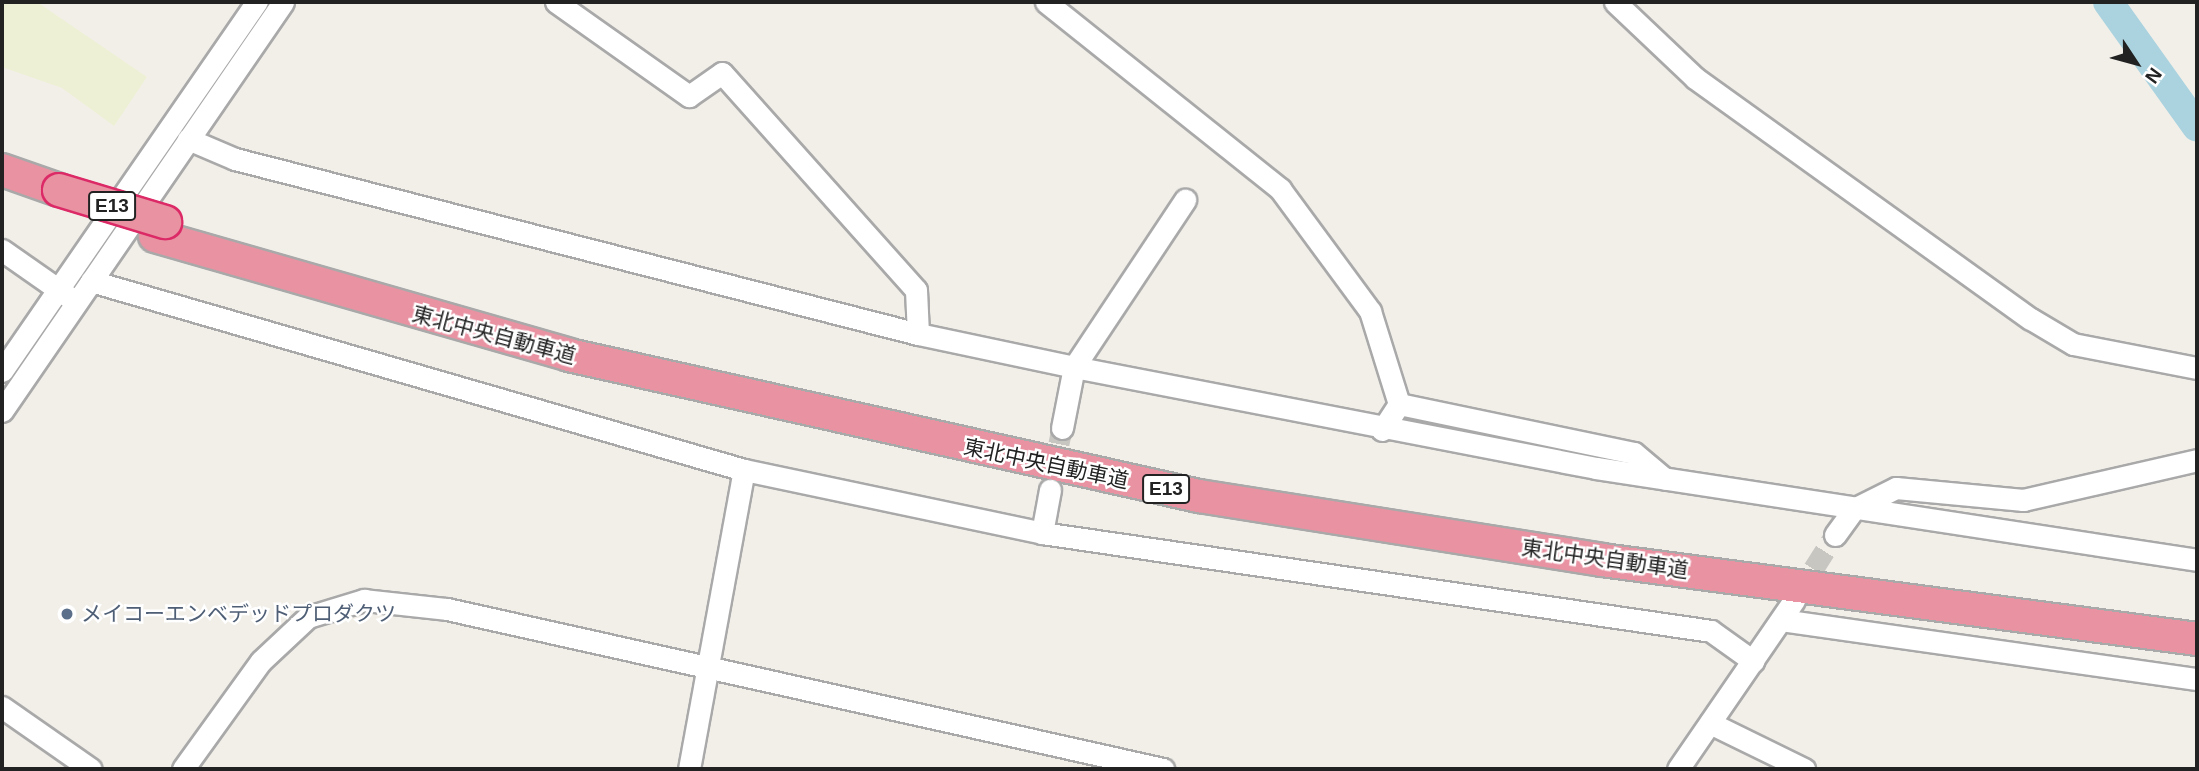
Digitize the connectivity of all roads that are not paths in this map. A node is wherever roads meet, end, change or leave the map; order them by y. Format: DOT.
graph roads {
  1 [pos="257,2"];
  2 [pos="283,2"];
  3 [pos="556,2"];
  4 [pos="1046,2"];
  5 [pos="1615,2"];
  6 [pos="188,139"];
  7 [pos="2,170"];
  8 [pos="2,186"];
  9 [pos="54,197"];
  10 [pos="1185,200"];
  11 [pos="160,229"];
  12 [pos="2,250"];
  13 [pos="91,281"];
  14 [pos="58,289"];
  15 [pos="76,302"];
  16 [pos="918,334"];
  17 [pos="1074,368"];
  18 [pos="2197,368"];
  19 [pos="2,371"];
  20 [pos="1399,404"];
  21 [pos="2,411"];
  22 [pos="1062,428"];
  23 [pos="1382,430"];
  24 [pos="2197,460"];
  25 [pos="744,470"];
  26 [pos="1665,479"];
  27 [pos="1050,490"];
  28 [pos="1854,509"];
  29 [pos="1042,533"];
  30 [pos="1835,535"];
  31 [pos="2197,560"];
  32 [pos="1794,600"];
  33 [pos="1781,620"];
  34 [pos="2197,622"];
  35 [pos="2197,639"];
  36 [pos="1753,661"];
  37 [pos="709,671"];
  38 [pos="2197,679"];
  39 [pos="2,707"];
  40 [pos="1710,723"];
  41 [pos="91,769"];
  42 [pos="183,769"];
  43 [pos="689,769"];
  44 [pos="1163,769"];
  45 [pos="1678,769"];
  46 [pos="1804,769"];
  1 -- 14 [label="street"];
  2 -- 6 [label="street"];
  3 -- 16 [label="street"];
  4 -- 20 [label="street"];
  5 -- 18 [label="street"];
  6 -- 13 [label="street"];
  6 -- 16 [label="street"];
  7 -- 9 [label="highway, 東北中央自動車道 / E13"];
  8 -- 9 [label="highway, 東北中央自動車道 / E13"];
  9 -- 11 [label="highway, 東北中央自動車道 / E13, bridge"];
  10 -- 17 [label="street"];
  11 -- 34 [label="highway, 東北中央自動車道 / E13"];
  11 -- 35 [label="highway, 東北中央自動車道 / E13"];
  12 -- 14 [label="street"];
  13 -- 15 [label="street"];
  13 -- 25 [label="street"];
  14 -- 15 [label="street"];
  14 -- 19 [label="street"];
  15 -- 21 [label="street"];
  16 -- 17 [label="street"];
  17 -- 22 [label="street"];
  17 -- 23 [label="street"];
  20 -- 23 [label="street"];
  20 -- 26 [label="street"];
  23 -- 26 [label="street"];
  24 -- 28 [label="street"];
  25 -- 29 [label="street"];
  25 -- 37 [label="street"];
  26 -- 28 [label="street"];
  27 -- 29 [label="street"];
  28 -- 30 [label="street"];
  28 -- 31 [label="street"];
  29 -- 36 [label="street"];
  32 -- 33 [label="street"];
  33 -- 36 [label="street"];
  33 -- 38 [label="street"];
  36 -- 40 [label="street"];
  37 -- 42 [label="street"];
  37 -- 43 [label="street"];
  37 -- 44 [label="street"];
  39 -- 41 [label="street"];
  40 -- 45 [label="street"];
  40 -- 46 [label="street"];
}
